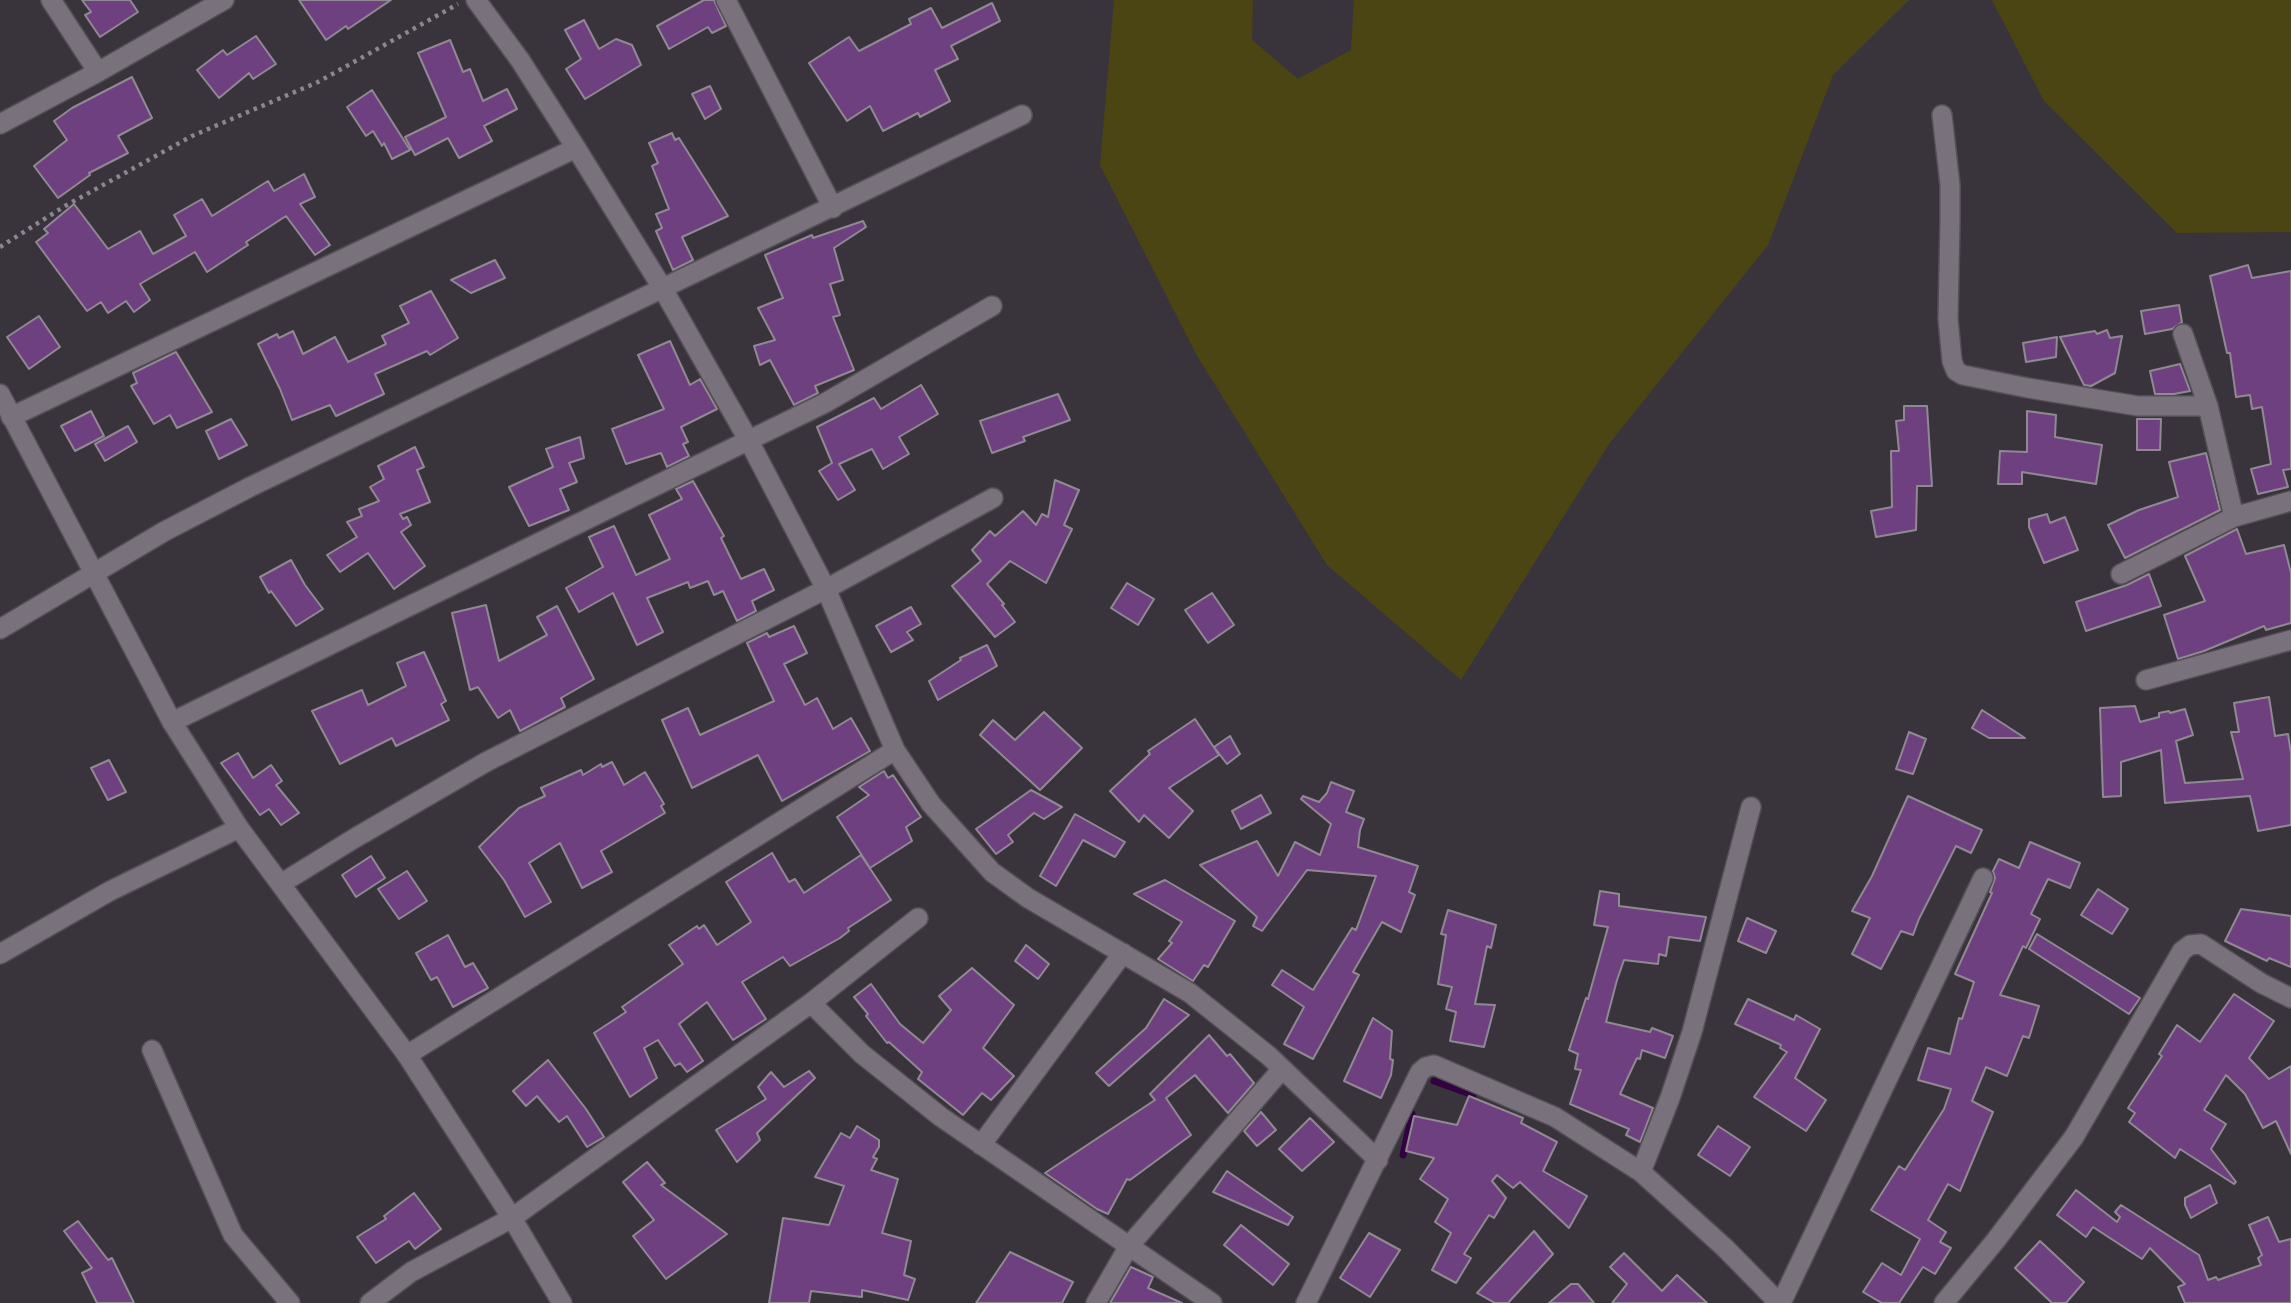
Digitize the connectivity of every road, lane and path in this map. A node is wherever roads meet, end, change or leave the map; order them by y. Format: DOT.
graph roads {
  1 [pos="51,0"];
  2 [pos="224,0"];
  3 [pos="465,0"];
  4 [pos="475,0"];
  5 [pos="726,0"];
  6 [pos="98,72"];
  7 [pos="1022,115"];
  8 [pos="1942,115"];
  9 [pos="0,124"];
  10 [pos="576,148"];
  11 [pos="833,208"];
  12 [pos="0,247"];
  13 [pos="663,289"];
  14 [pos="992,306"];
  15 [pos="2183,334"];
  16 [pos="0,394"];
  17 [pos="2208,406"];
  18 [pos="11,417"];
  19 [pos="749,441"];
  20 [pos="993,498"];
  21 [pos="2291,501"];
  22 [pos="2234,517"];
  23 [pos="2121,573"];
  24 [pos="93,575"];
  25 [pos="827,589"];
  26 [pos="0,629"];
  27 [pos="2291,640"];
  28 [pos="2146,680"];
  29 [pos="172,722"];
  30 [pos="895,750"];
  31 [pos="1751,807"];
  32 [pos="239,828"];
  33 [pos="1983,878"];
  34 [pos="282,883"];
  35 [pos="918,918"];
  36 [pos="1123,953"];
  37 [pos="0,954"];
  38 [pos="2291,998"];
  39 [pos="811,1003"];
  40 [pos="152,1050"];
  41 [pos="407,1055"];
  42 [pos="1282,1069"];
  43 [pos="981,1145"];
  44 [pos="1378,1160"];
  45 [pos="1641,1171"];
  46 [pos="512,1218"];
  47 [pos="1129,1246"];
  48 [pos="290,1303"];
  49 [pos="370,1303"];
  50 [pos="562,1303"];
  51 [pos="1096,1303"];
  52 [pos="1212,1303"];
  53 [pos="1306,1303"];
  54 [pos="1780,1303"];
  55 [pos="1944,1303"];
  1 -- 6 [label="street"];
  2 -- 6 [label="street"];
  3 -- 12 [label="path"];
  4 -- 10 [label="street"];
  5 -- 11 [label="street"];
  6 -- 9 [label="street"];
  7 -- 11 [label="street"];
  8 -- 17 [label="street"];
  10 -- 13 [label="street"];
  10 -- 18 [label="street"];
  11 -- 13 [label="street"];
  13 -- 19 [label="street"];
  13 -- 24 [label="street"];
  14 -- 19 [label="street"];
  15 -- 17 [label="street"];
  16 -- 18 [label="street"];
  17 -- 22 [label="street"];
  18 -- 24 [label="street"];
  19 -- 25 [label="street"];
  19 -- 29 [label="street"];
  20 -- 25 [label="street"];
  21 -- 22 [label="street"];
  22 -- 23 [label="street"];
  24 -- 26 [label="street"];
  24 -- 29 [label="street"];
  25 -- 30 [label="street"];
  25 -- 34 [label="street"];
  27 -- 28 [label="street"];
  29 -- 32 [label="street"];
  30 -- 36 [label="street"];
  30 -- 41 [label="street"];
  31 -- 45 [label="street"];
  32 -- 34 [label="street"];
  32 -- 37 [label="street"];
  33 -- 54 [label="street"];
  34 -- 41 [label="street"];
  35 -- 39 [label="street"];
  36 -- 42 [label="street"];
  36 -- 43 [label="street"];
  38 -- 55 [label="street"];
  39 -- 43 [label="street"];
  39 -- 46 [label="street"];
  40 -- 48 [label="street"];
  41 -- 46 [label="street"];
  42 -- 44 [label="street"];
  42 -- 47 [label="street"];
  43 -- 47 [label="street"];
  44 -- 45 [label="street"];
  44 -- 53 [label="street"];
  45 -- 54 [label="street"];
  46 -- 49 [label="street"];
  46 -- 50 [label="street"];
  47 -- 51 [label="street"];
  47 -- 52 [label="street"];
}
